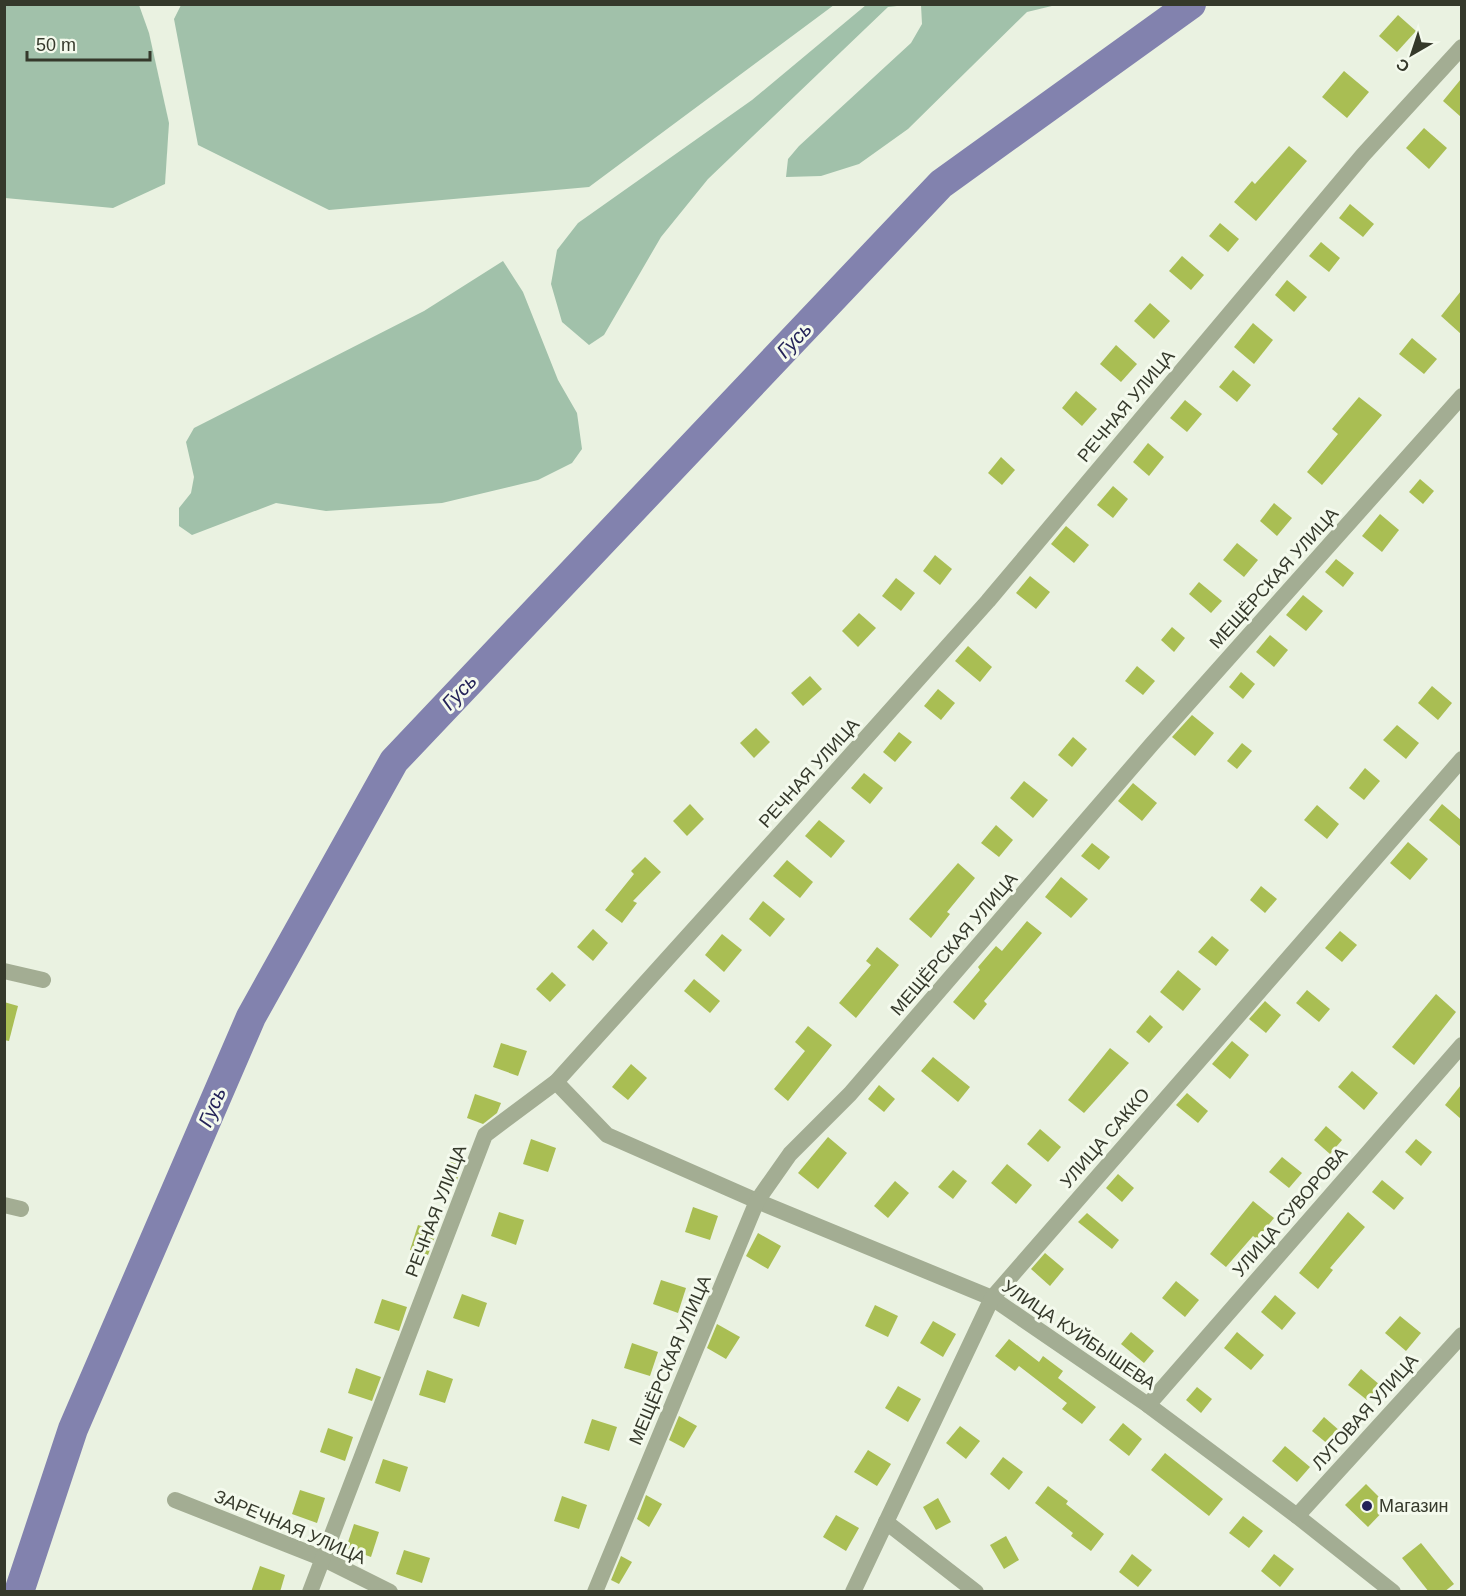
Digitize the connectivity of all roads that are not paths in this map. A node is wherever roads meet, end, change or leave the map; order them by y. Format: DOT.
graph roads {
  1 [pos="1461,47"];
  2 [pos="1461,396"];
  3 [pos="1461,759"];
  4 [pos="4,971"];
  5 [pos="43,980"];
  6 [pos="1461,1045"];
  7 [pos="556,1082"];
  8 [pos="757,1201"];
  9 [pos="992,1298"];
  10 [pos="1461,1335"];
  11 [pos="1148,1405"];
  12 [pos="175,1500"];
  13 [pos="1297,1516"];
  14 [pos="886,1522"];
  15 [pos="324,1559"];
  16 [pos="310,1592"];
  17 [pos="390,1592"];
  18 [pos="595,1592"];
  19 [pos="853,1592"];
  20 [pos="976,1592"];
  21 [pos="1392,1592"];
  1 -- 7 [label="street, РЕЧНАЯ УЛИЦА"];
  2 -- 8 [label="street, МЕЩЁРСКАЯ УЛИЦА"];
  3 -- 9 [label="street, УЛИЦА САККО"];
  4 -- 5 [label="street"];
  6 -- 11 [label="street, УЛИЦА СУВОРОВА"];
  7 -- 8 [label="street, УЛИЦА КУЙБЫШЕВА"];
  7 -- 15 [label="street, РЕЧНАЯ УЛИЦА"];
  8 -- 9 [label="street, УЛИЦА КУЙБЫШЕВА"];
  8 -- 18 [label="street, МЕЩЁРСКАЯ УЛИЦА"];
  9 -- 11 [label="street, УЛИЦА КУЙБЫШЕВА"];
  9 -- 14 [label="street, УЛИЦА САККО"];
  10 -- 13 [label="street, ЛУГОВАЯ УЛИЦА"];
  11 -- 13 [label="street, УЛИЦА КУЙБЫШЕВА"];
  12 -- 15 [label="street, ЗАРЕЧНАЯ УЛИЦА"];
  13 -- 21 [label="street, УЛИЦА КУЙБЫШЕВА"];
  14 -- 19 [label="street, УЛИЦА САККО"];
  14 -- 20 [label="street"];
  15 -- 16 [label="street, РЕЧНАЯ УЛИЦА"];
  15 -- 17 [label="street, ЗАРЕЧНАЯ УЛИЦА"];
}
